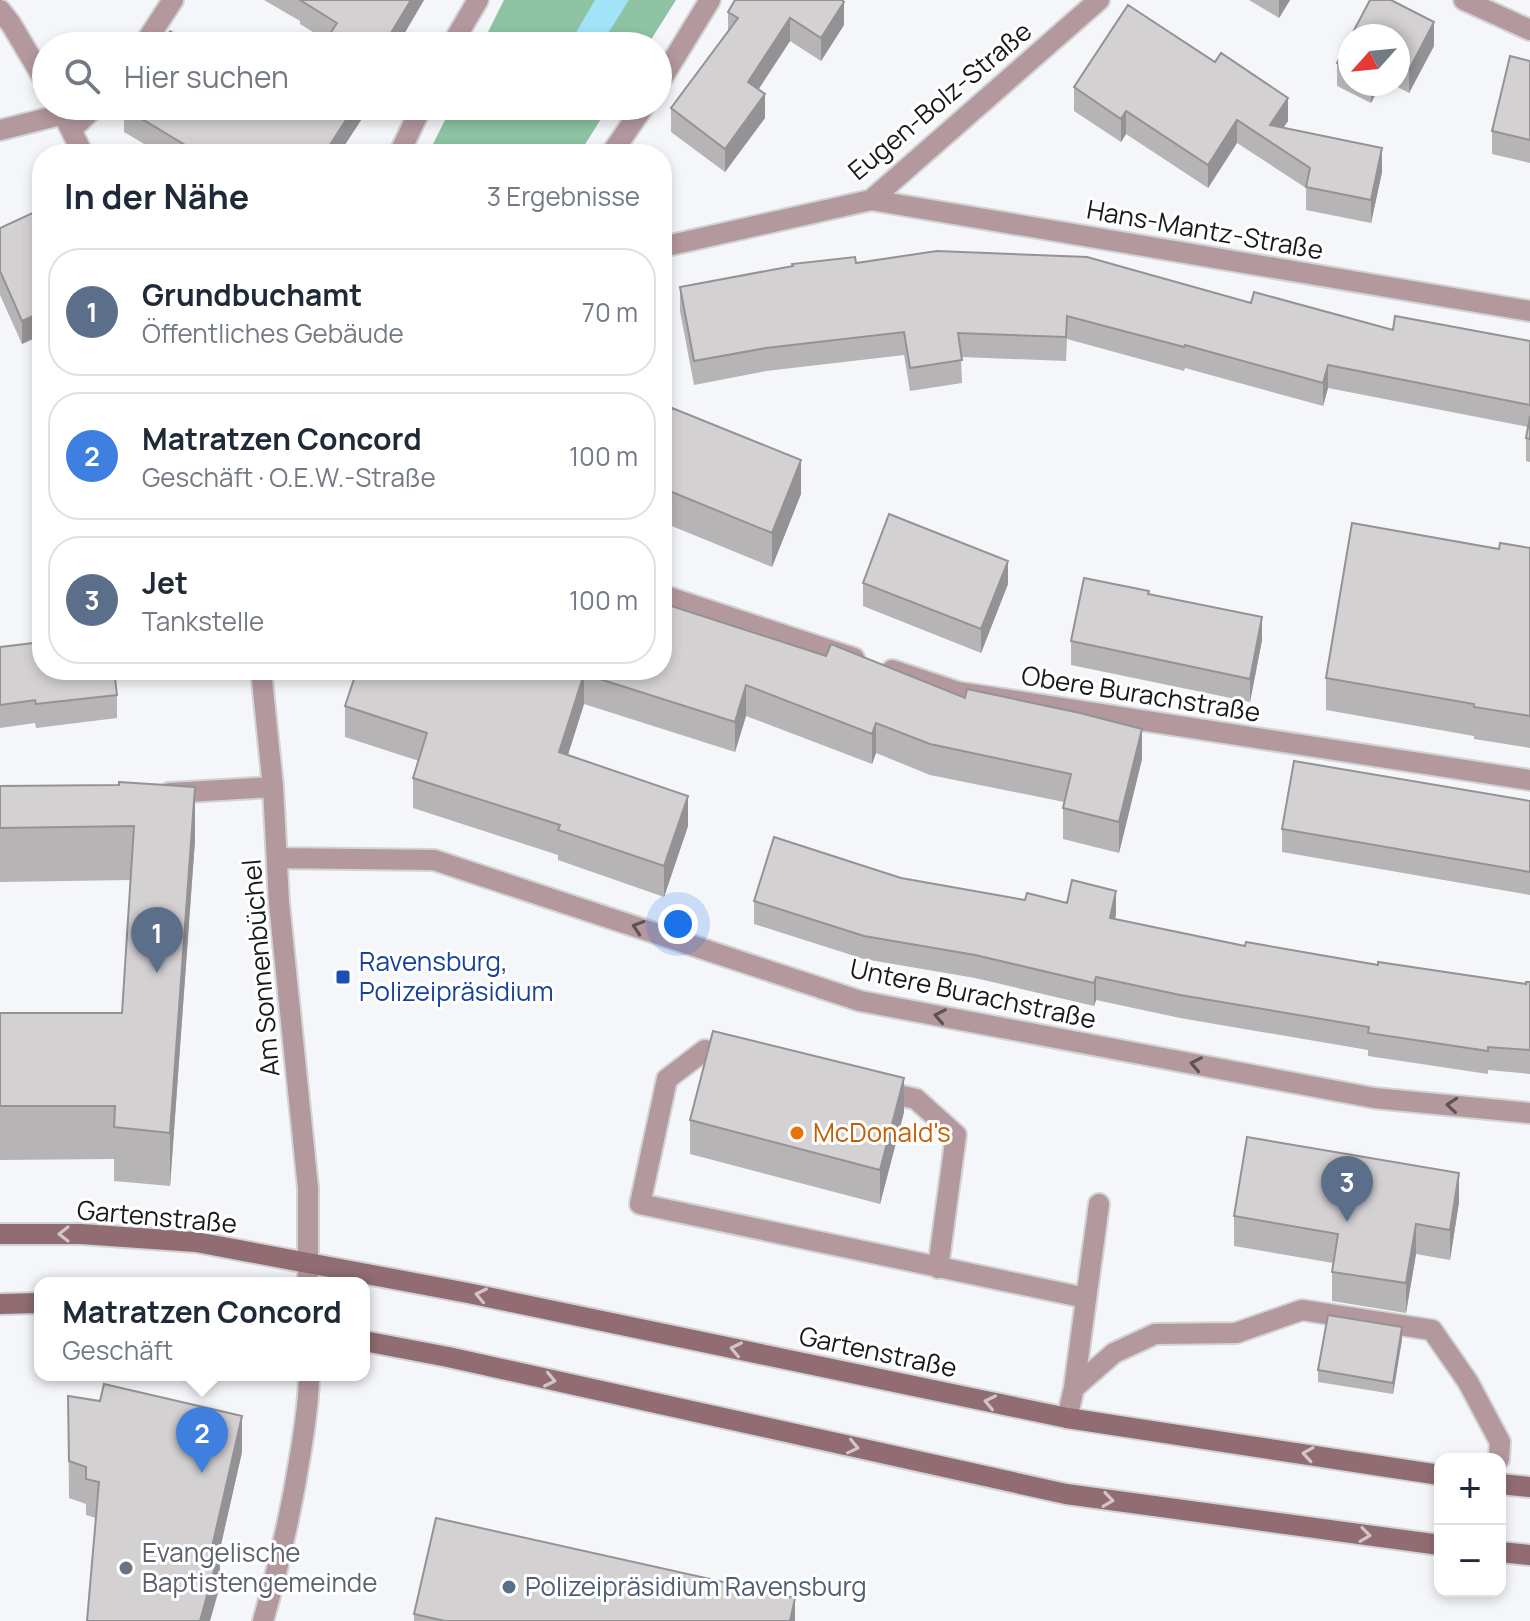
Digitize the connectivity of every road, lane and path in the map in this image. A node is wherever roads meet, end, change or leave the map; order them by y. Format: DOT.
graph roads {
  1 [pos="173,0"];
  2 [pos="478,0"];
  3 [pos="710,0"];
  4 [pos="1099,0"];
  5 [pos="1464,0"];
  6 [pos="0,10"];
  7 [pos="1530,30"];
  8 [pos="152,32"];
  9 [pos="459,32"];
  10 [pos="32,59"];
  11 [pos="672,62"];
  12 [pos="46,120"];
  13 [pos="67,120"];
  14 [pos="415,120"];
  15 [pos="634,120"];
  16 [pos="0,130"];
  17 [pos="78,144"];
  18 [pos="404,144"];
  19 [pos="618,144"];
  20 [pos="871,200"];
  21 [pos="672,245"];
  22 [pos="1530,311"];
  23 [pos="672,598"];
  24 [pos="262,680"];
  25 [pos="1530,780"];
  26 [pos="273,787"];
  27 [pos="151,794"];
  28 [pos="277,858"];
  29 [pos="750,1060"];
  30 [pos="856,1085"];
  31 [pos="1530,1113"];
  32 [pos="1099,1204"];
  33 [pos="0,1234"];
  34 [pos="938,1268"];
  35 [pos="308,1273"];
  36 [pos="340,1277"];
  37 [pos="370,1281"];
  38 [pos="1086,1298"];
  39 [pos="34,1303"];
  40 [pos="0,1304"];
  41 [pos="370,1342"];
  42 [pos="309,1381"];
  43 [pos="1074,1388"];
  44 [pos="1067,1418"];
  45 [pos="1499,1453"];
  46 [pos="1434,1474"];
  47 [pos="1506,1485"];
  48 [pos="1530,1487"];
  49 [pos="1434,1544"];
  50 [pos="1506,1553"];
  51 [pos="1530,1555"];
  52 [pos="263,1621"];
  1 -- 8 [label="street"];
  2 -- 9 [label="street"];
  3 -- 11 [label="street"];
  4 -- 20 [label="street, Eugen-Bolz-Straße"];
  5 -- 7 [label="street"];
  6 -- 10 [label="street"];
  12 -- 16 [label="street"];
  13 -- 17 [label="street"];
  14 -- 18 [label="street"];
  15 -- 19 [label="street"];
  20 -- 21 [label="street, Eugen-Bolz-Straße"];
  20 -- 22 [label="street, Hans-Mantz-Straße"];
  23 -- 25 [label="street, Obere Burachstraße"];
  24 -- 26 [label="street, Am Sonnenbüchel"];
  26 -- 27 [label="street"];
  26 -- 28 [label="street, Am Sonnenbüchel"];
  31 -- 28 [label="street, Untere Burachstraße, one-way"];
  28 -- 35 [label="street, Am Sonnenbüchel"];
  29 -- 34 [label="street"];
  30 -- 34 [label="street"];
  32 -- 38 [label="street"];
  35 -- 33 [label="main road, Gartenstraße, one-way"];
  34 -- 38 [label="street"];
  36 -- 35 [label="main road, Gartenstraße, one-way"];
  44 -- 37 [label="main road, Gartenstraße, one-way"];
  38 -- 43 [label="street"];
  39 -- 40 [label="main road"];
  41 -- 49 [label="main road, one-way"];
  42 -- 52 [label="street"];
  43 -- 44 [label="street"];
  43 -- 45 [label="street"];
  46 -- 44 [label="main road, Gartenstraße, one-way"];
  47 -- 48 [label="main road"];
  50 -- 51 [label="main road"];
}
